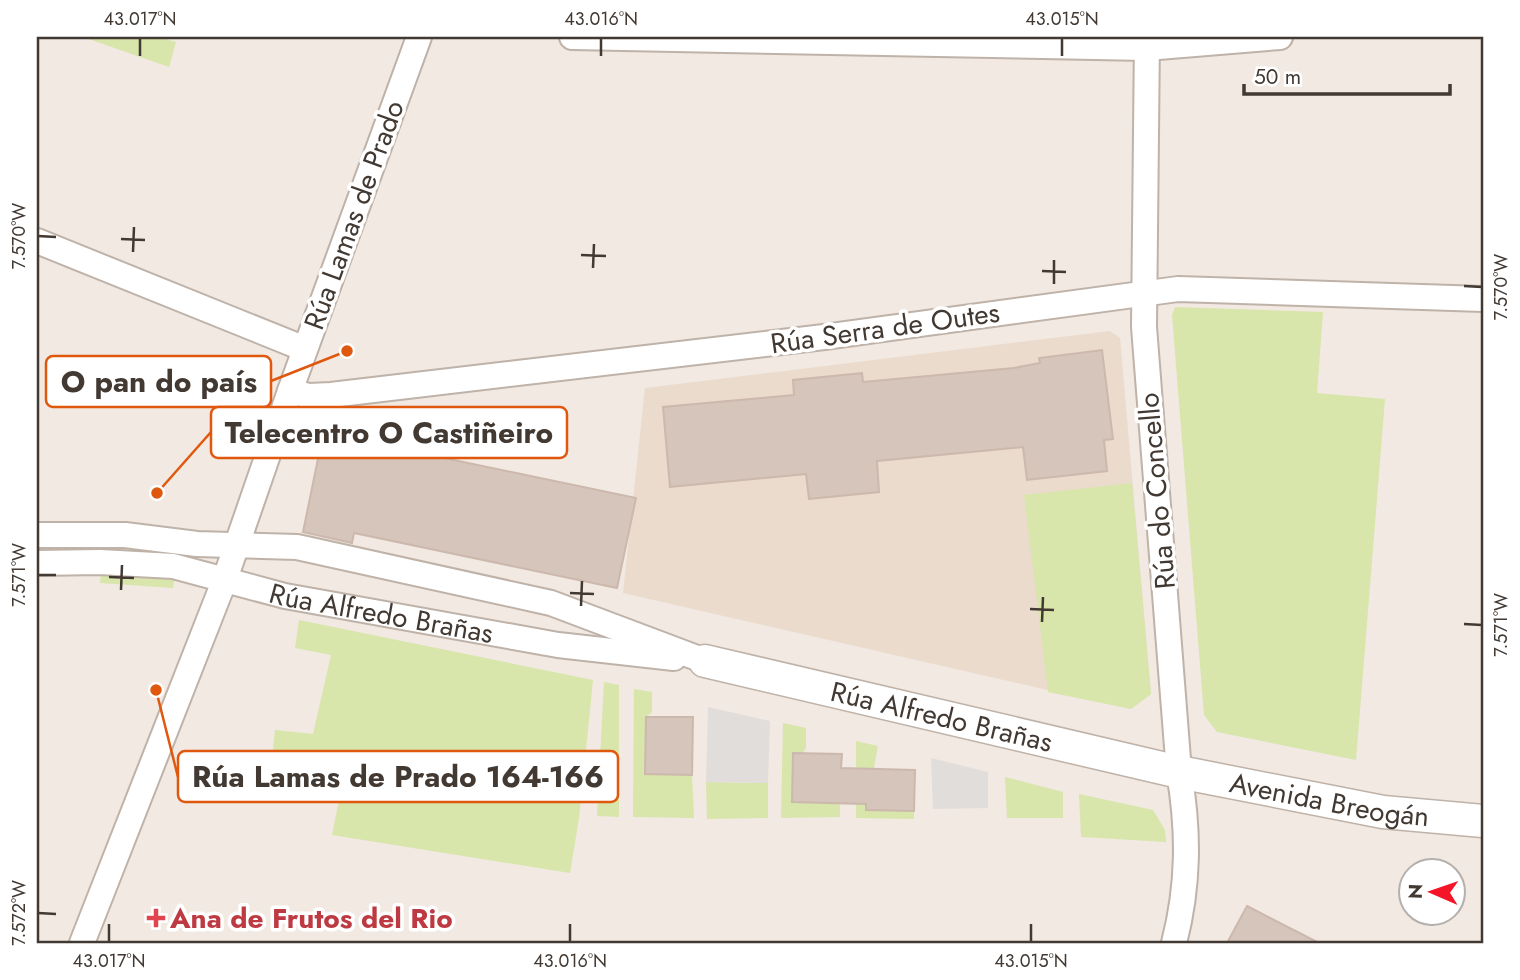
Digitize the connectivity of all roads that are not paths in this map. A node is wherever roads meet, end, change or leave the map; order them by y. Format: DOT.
graph roads {
  1 [pos="419,37"];
  2 [pos="572,37"];
  3 [pos="1280,37"];
  4 [pos="1146,42"];
  5 [pos="37,241"];
  6 [pos="1143,293"];
  7 [pos="1483,299"];
  8 [pos="305,349"];
  9 [pos="290,391"];
  10 [pos="37,535"];
  11 [pos="238,545"];
  12 [pos="37,563"];
  13 [pos="225,579"];
  14 [pos="705,661"];
  15 [pos="1179,772"];
  16 [pos="1483,821"];
  17 [pos="82,943"];
  18 [pos="1174,943"];
  1 -- 8 [label="street, Rúa Lamas de Prado"];
  2 -- 4 [label="street"];
  3 -- 4 [label="street"];
  4 -- 6 [label="street, Rúa do Concello"];
  5 -- 8 [label="street"];
  6 -- 7 [label="street, Rúa Serra de Outes"];
  6 -- 9 [label="street, Rúa Serra de Outes"];
  6 -- 15 [label="street, Rúa do Concello"];
  8 -- 9 [label="street, Rúa Lamas de Prado"];
  9 -- 11 [label="street, Rúa Lamas de Prado"];
  10 -- 11 [label="street, Rúa Alfredo Brañas"];
  11 -- 13 [label="street, Rúa Lamas de Prado"];
  11 -- 14 [label="street, Rúa Alfredo Brañas"];
  12 -- 13 [label="street, Rúa Alfredo Brañas"];
  13 -- 14 [label="street, Rúa Alfredo Brañas"];
  13 -- 17 [label="street, Rúa Lamas de Prado"];
  14 -- 15 [label="street, Rúa Alfredo Brañas"];
  15 -- 16 [label="street, Avenida Breogán"];
  15 -- 18 [label="street, Rúa do Concello"];
}
